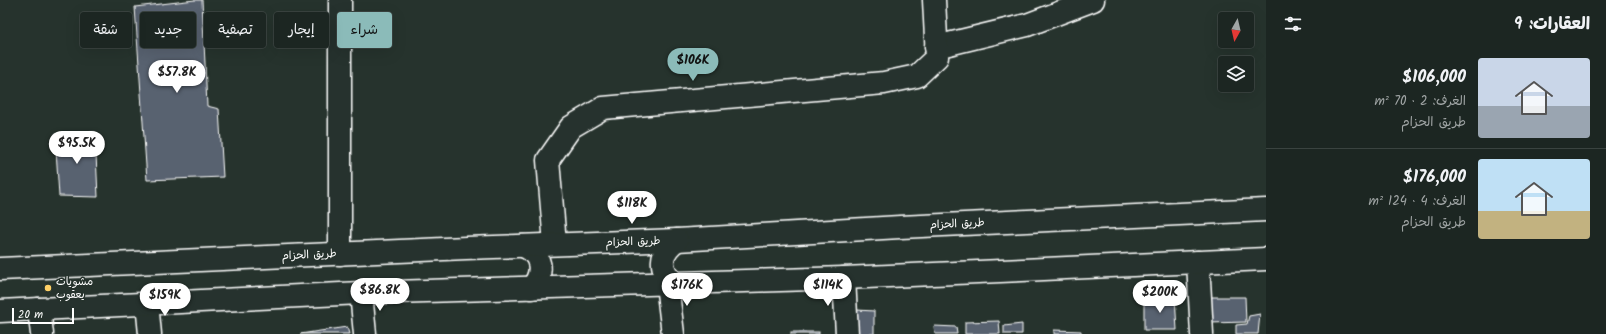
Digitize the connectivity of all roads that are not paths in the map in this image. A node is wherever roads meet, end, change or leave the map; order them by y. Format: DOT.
graph roads {
  1 [pos="340,0"];
  2 [pos="934,0"];
  3 [pos="1093,0"];
  4 [pos="936,47"];
  5 [pos="1266,210"];
  6 [pos="1243,211"];
  7 [pos="1266,226"];
  8 [pos="677,240"];
  9 [pos="555,244"];
  10 [pos="523,246"];
  11 [pos="340,254"];
  12 [pos="1263,256"];
  13 [pos="1198,262"];
  14 [pos="0,269"];
  15 [pos="844,278"];
  16 [pos="671,284"];
  17 [pos="531,288"];
  18 [pos="361,293"];
  19 [pos="147,303"];
  20 [pos="39,309"];
  21 [pos="0,311"];
  22 [pos="42,334"];
  23 [pos="150,334"];
  24 [pos="365,334"];
  25 [pos="673,334"];
  26 [pos="847,334"];
  27 [pos="1202,334"];
  1 -- 11 [label="main road"];
  2 -- 4 [label="main road"];
  3 -- 4 [label="main road"];
  4 -- 9 [label="main road"];
  5 -- 6 [label="main road, طريق الحزام"];
  6 -- 7 [label="main road"];
  6 -- 8 [label="main road, طريق الحزام"];
  8 -- 9 [label="main road, طريق الحزام"];
  8 -- 16 [label="main road"];
  9 -- 10 [label="main road, طريق الحزام"];
  10 -- 11 [label="main road, طريق الحزام"];
  10 -- 17 [label="main road"];
  11 -- 14 [label="main road, طريق الحزام"];
  12 -- 13 [label="main road"];
  13 -- 15 [label="main road"];
  13 -- 27 [label="main road"];
  15 -- 16 [label="main road"];
  15 -- 26 [label="main road"];
  16 -- 17 [label="main road"];
  16 -- 25 [label="main road"];
  17 -- 18 [label="main road"];
  18 -- 19 [label="main road"];
  18 -- 24 [label="main road"];
  19 -- 20 [label="main road"];
  19 -- 23 [label="main road"];
  20 -- 21 [label="main road"];
  20 -- 22 [label="main road"];
}
